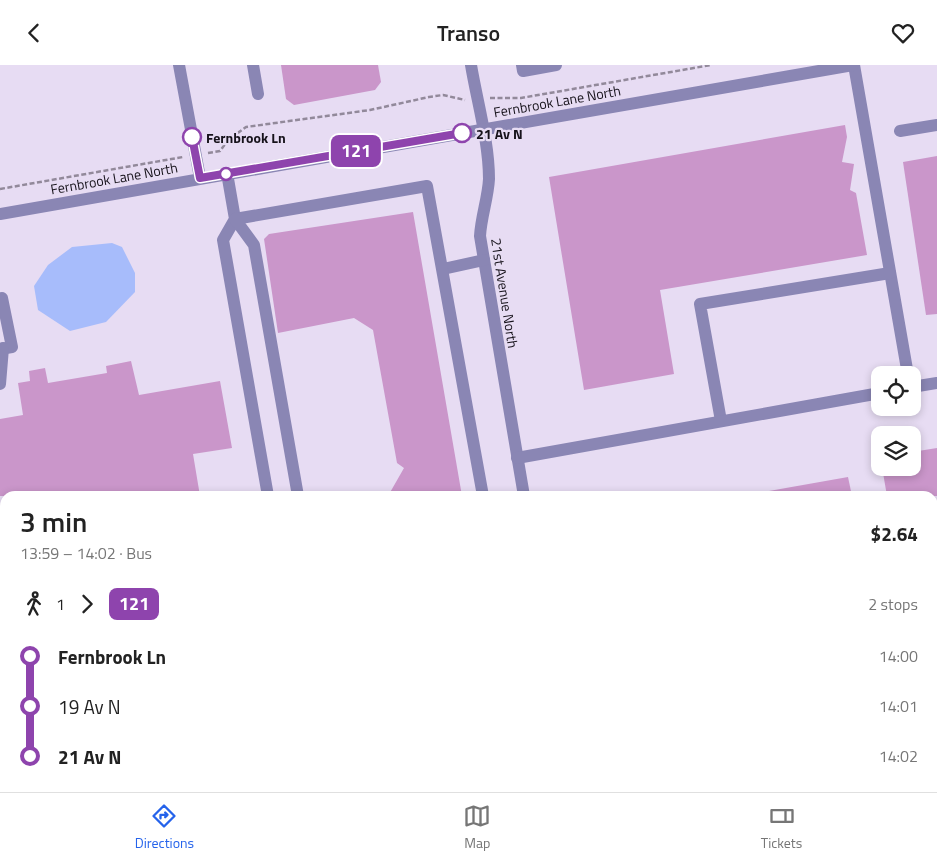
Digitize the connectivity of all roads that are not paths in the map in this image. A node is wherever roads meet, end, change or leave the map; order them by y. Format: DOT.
graph roads {
  1 [pos="179,65"];
  2 [pos="253,65"];
  3 [pos="471,65"];
  4 [pos="522,65"];
  5 [pos="556,65"];
  6 [pos="854,65"];
  7 [pos="258,94"];
  8 [pos="937,125"];
  9 [pos="482,130"];
  10 [pos="900,131"];
  11 [pos="228,173"];
  12 [pos="200,178"];
  13 [pos="0,213"];
  14 [pos="236,219"];
  15 [pos="484,260"];
  16 [pos="442,269"];
  17 [pos="890,273"];
  18 [pos="0,299"];
  19 [pos="2,349"];
  20 [pos="906,366"];
  21 [pos="937,383"];
  22 [pos="0,384"];
  23 [pos="921,386"];
  24 [pos="871,395"];
  25 [pos="721,421"];
  26 [pos="517,458"];
  27 [pos="267,491"];
  28 [pos="297,491"];
  29 [pos="482,491"];
  30 [pos="523,491"];
  1 -- 12 [label="street"];
  2 -- 7 [label="street"];
  3 -- 9 [label="street, 21st Avenue North"];
  4 -- 5 [label="street"];
  6 -- 9 [label="street, Fernbrook Lane North"];
  6 -- 17 [label="street"];
  8 -- 10 [label="street"];
  9 -- 11 [label="street, Fernbrook Lane North"];
  9 -- 15 [label="street, 21st Avenue North"];
  11 -- 12 [label="street, Fernbrook Lane North"];
  11 -- 14 [label="street"];
  12 -- 13 [label="street, Fernbrook Lane North"];
  14 -- 16 [label="street"];
  14 -- 27 [label="street"];
  14 -- 28 [label="street"];
  15 -- 16 [label="street"];
  15 -- 26 [label="street, 21st Avenue North"];
  16 -- 29 [label="street"];
  17 -- 20 [label="street"];
  17 -- 25 [label="street"];
  18 -- 19 [label="street"];
  19 -- 22 [label="street"];
  21 -- 23 [label="street"];
  24 -- 25 [label="street"];
  25 -- 26 [label="street"];
  26 -- 30 [label="street, 21st Avenue North"];
}
